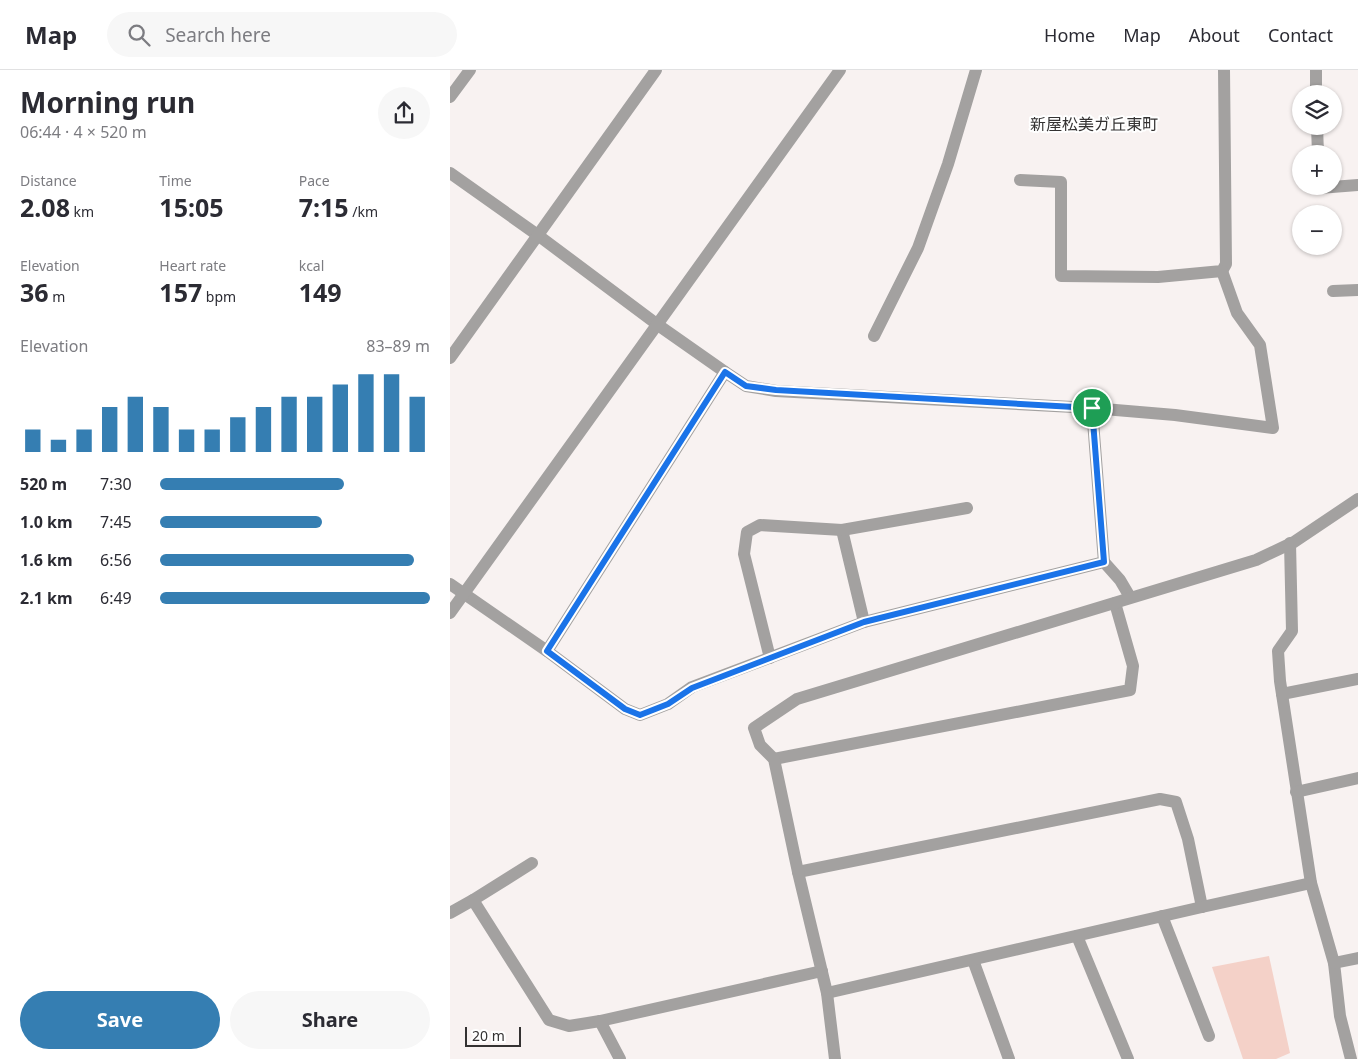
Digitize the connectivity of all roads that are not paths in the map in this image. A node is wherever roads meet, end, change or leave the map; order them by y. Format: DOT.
graph roads {
  1 [pos="470,70"];
  2 [pos="656,70"];
  3 [pos="840,70"];
  4 [pos="976,70"];
  5 [pos="1224,70"];
  6 [pos="1316,70"];
  7 [pos="1316,85"];
  8 [pos="450,98"];
  9 [pos="450,173"];
  10 [pos="1020,180"];
  11 [pos="1358,185"];
  12 [pos="1342,186"];
  13 [pos="539,236"];
  14 [pos="1222,271"];
  15 [pos="1358,290"];
  16 [pos="1334,291"];
  17 [pos="658,324"];
  18 [pos="874,336"];
  19 [pos="450,358"];
  20 [pos="725,372"];
  21 [pos="1092,408"];
  22 [pos="1358,499"];
  23 [pos="967,508"];
  24 [pos="842,530"];
  25 [pos="1290,544"];
  26 [pos="1104,562"];
  27 [pos="450,584"];
  28 [pos="464,594"];
  29 [pos="1130,598"];
  30 [pos="1115,603"];
  31 [pos="450,613"];
  32 [pos="864,622"];
  33 [pos="547,651"];
  34 [pos="770,658"];
  35 [pos="1358,679"];
  36 [pos="1282,694"];
  37 [pos="774,759"];
  38 [pos="1358,778"];
  39 [pos="1296,792"];
  40 [pos="532,863"];
  41 [pos="798,872"];
  42 [pos="1311,884"];
  43 [pos="473,900"];
  44 [pos="1202,907"];
  45 [pos="450,914"];
  46 [pos="1162,916"];
  47 [pos="1077,936"];
  48 [pos="1358,958"];
  49 [pos="973,960"];
  50 [pos="1334,963"];
  51 [pos="822,971"];
  52 [pos="827,993"];
  53 [pos="600,1021"];
  54 [pos="1209,1036"];
  55 [pos="620,1059"];
  56 [pos="835,1059"];
  57 [pos="1009,1059"];
  58 [pos="1128,1059"];
  59 [pos="1351,1059"];
  1 -- 8 [label="street"];
  2 -- 13 [label="street"];
  3 -- 17 [label="street"];
  4 -- 18 [label="street"];
  5 -- 14 [label="street"];
  6 -- 7 [label="street"];
  9 -- 13 [label="street"];
  10 -- 14 [label="street"];
  11 -- 12 [label="street"];
  13 -- 17 [label="street"];
  13 -- 19 [label="street"];
  14 -- 21 [label="street"];
  15 -- 16 [label="street"];
  17 -- 20 [label="street"];
  17 -- 28 [label="street"];
  20 -- 21 [label="street"];
  20 -- 33 [label="street"];
  21 -- 26 [label="street"];
  22 -- 25 [label="street"];
  23 -- 24 [label="street"];
  24 -- 32 [label="street"];
  24 -- 34 [label="street"];
  25 -- 29 [label="street"];
  25 -- 36 [label="street"];
  26 -- 29 [label="street"];
  26 -- 32 [label="street"];
  27 -- 28 [label="street"];
  28 -- 31 [label="street"];
  28 -- 33 [label="street"];
  29 -- 30 [label="street"];
  30 -- 37 [label="street"];
  30 -- 37 [label="street"];
  32 -- 34 [label="street"];
  33 -- 34 [label="street"];
  35 -- 36 [label="street"];
  36 -- 39 [label="street"];
  37 -- 41 [label="street"];
  38 -- 39 [label="street"];
  39 -- 42 [label="street"];
  40 -- 43 [label="street"];
  41 -- 44 [label="street"];
  41 -- 51 [label="street"];
  42 -- 44 [label="street"];
  42 -- 50 [label="street"];
  43 -- 45 [label="street"];
  43 -- 53 [label="street"];
  44 -- 46 [label="street"];
  46 -- 47 [label="street"];
  46 -- 54 [label="street"];
  47 -- 49 [label="street"];
  47 -- 58 [label="street"];
  48 -- 50 [label="street"];
  49 -- 52 [label="street"];
  49 -- 57 [label="street"];
  50 -- 59 [label="street"];
  51 -- 52 [label="street"];
  51 -- 53 [label="street"];
  52 -- 56 [label="street"];
  53 -- 55 [label="street"];
}
